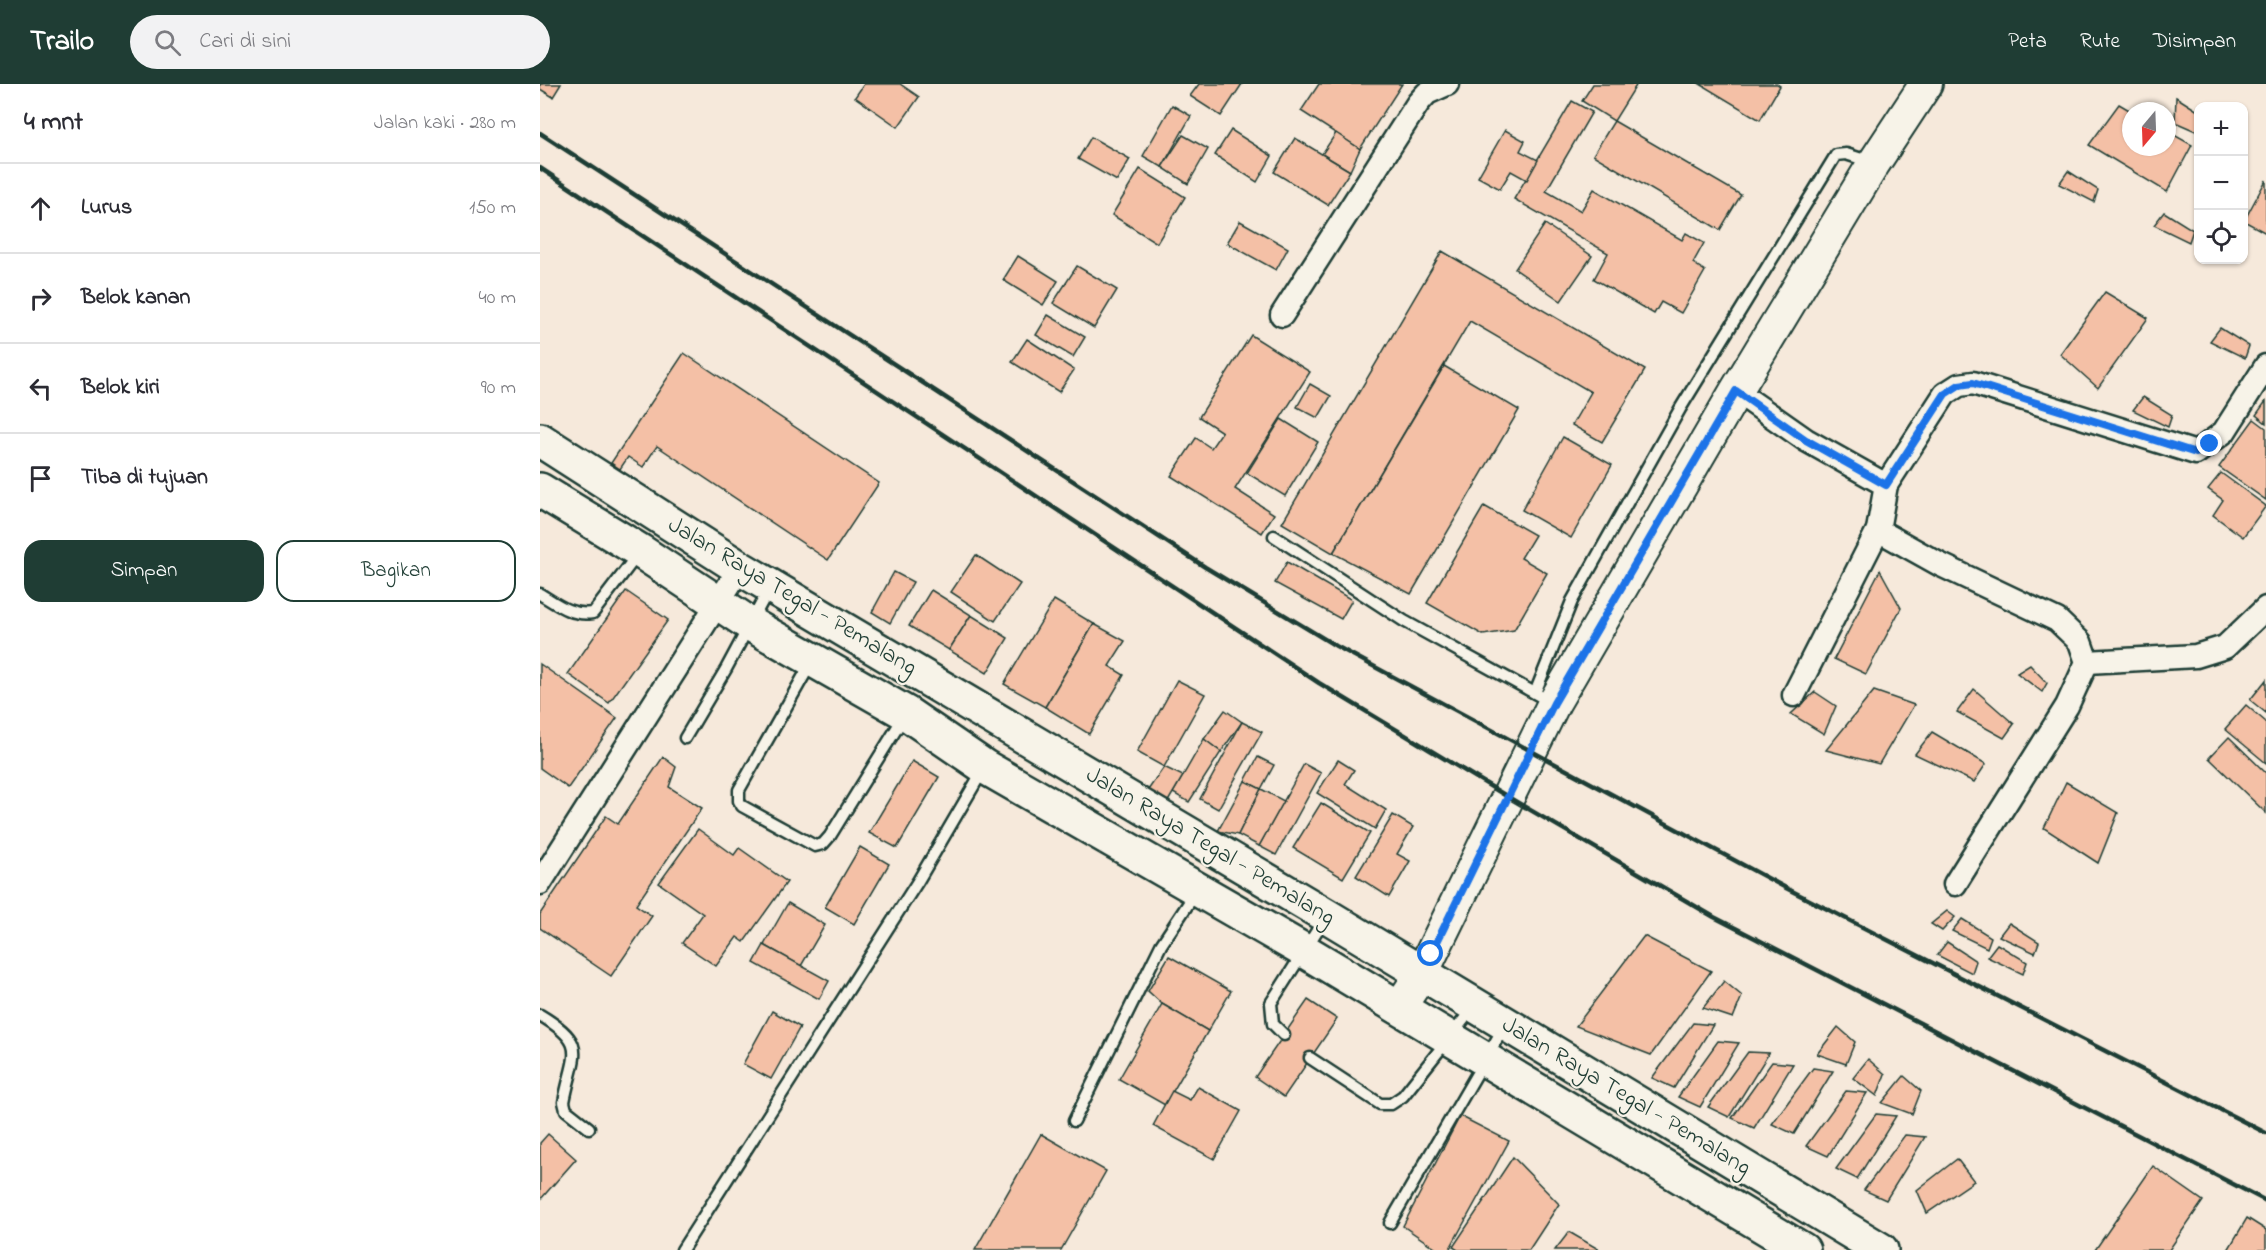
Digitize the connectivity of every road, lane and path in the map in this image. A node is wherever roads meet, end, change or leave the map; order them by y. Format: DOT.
graph roads {
  1 [pos="1926,84"];
  2 [pos="1438,85"];
  3 [pos="1874,163"];
  4 [pos="1282,315"];
  5 [pos="2266,366"];
  6 [pos="1736,391"];
  7 [pos="540,440"];
  8 [pos="1886,485"];
  9 [pos="540,490"];
  10 [pos="1878,530"];
  11 [pos="1274,536"];
  12 [pos="640,551"];
  13 [pos="740,568"];
  14 [pos="770,586"];
  15 [pos="540,594"];
  16 [pos="718,604"];
  17 [pos="2266,608"];
  18 [pos="750,624"];
  19 [pos="813,660"];
  20 [pos="2087,662"];
  21 [pos="1794,695"];
  22 [pos="1545,698"];
  23 [pos="906,713"];
  24 [pos="685,738"];
  25 [pos="985,767"];
  26 [pos="540,883"];
  27 [pos="1955,884"];
  28 [pos="1198,889"];
  29 [pos="1327,916"];
  30 [pos="1303,950"];
  31 [pos="1422,973"];
  32 [pos="1475,1005"];
  33 [pos="1399,1008"];
  34 [pos="540,1015"];
  35 [pos="1506,1024"];
  36 [pos="1284,1035"];
  37 [pos="1450,1038"];
  38 [pos="1484,1058"];
  39 [pos="1310,1059"];
  40 [pos="1074,1121"];
  41 [pos="589,1128"];
  42 [pos="1390,1223"];
  43 [pos="682,1250"];
  44 [pos="1803,1250"];
  45 [pos="1881,1250"];
  1 -- 3 [label="main road"];
  2 -- 4 [label="street"];
  3 -- 6 [label="main road"];
  3 -- 22 [label="lane"];
  5 -- 8 [label="street"];
  6 -- 8 [label="street"];
  6 -- 22 [label="main road"];
  7 -- 13 [label="highway, Jalan Raya Tegal - Pemalang"];
  8 -- 10 [label="street"];
  9 -- 12 [label="highway, Jalan Raya Tegal - Pemalang"];
  10 -- 20 [label="street"];
  10 -- 21 [label="street"];
  11 -- 22 [label="lane"];
  12 -- 15 [label="lane"];
  12 -- 16 [label="highway, Jalan Raya Tegal - Pemalang"];
  13 -- 14 [label="highway, Jalan Raya Tegal - Pemalang"];
  13 -- 16 [label="street"];
  14 -- 18 [label="lane"];
  14 -- 29 [label="highway, Jalan Raya Tegal - Pemalang"];
  16 -- 18 [label="highway, Jalan Raya Tegal - Pemalang"];
  16 -- 26 [label="street"];
  17 -- 20 [label="street"];
  18 -- 19 [label="highway, Jalan Raya Tegal - Pemalang"];
  18 -- 24 [label="lane"];
  19 -- 23 [label="highway, Jalan Raya Tegal - Pemalang"];
  19 -- 23 [label="lane"];
  20 -- 27 [label="street"];
  22 -- 31 [label="main road"];
  23 -- 25 [label="highway, Jalan Raya Tegal - Pemalang"];
  25 -- 28 [label="highway, Jalan Raya Tegal - Pemalang"];
  25 -- 43 [label="lane"];
  28 -- 30 [label="highway, Jalan Raya Tegal - Pemalang"];
  28 -- 40 [label="lane"];
  29 -- 30 [label="lane"];
  29 -- 31 [label="highway, Jalan Raya Tegal - Pemalang"];
  30 -- 33 [label="highway, Jalan Raya Tegal - Pemalang"];
  30 -- 36 [label="lane"];
  31 -- 32 [label="highway, Jalan Raya Tegal - Pemalang"];
  31 -- 33 [label="main road"];
  32 -- 35 [label="highway, Jalan Raya Tegal - Pemalang"];
  32 -- 37 [label="lane"];
  33 -- 37 [label="highway, Jalan Raya Tegal - Pemalang"];
  34 -- 41 [label="lane"];
  35 -- 38 [label="lane"];
  35 -- 45 [label="highway, Jalan Raya Tegal - Pemalang"];
  37 -- 38 [label="highway, Jalan Raya Tegal - Pemalang"];
  37 -- 39 [label="lane"];
  38 -- 42 [label="lane"];
  38 -- 44 [label="highway, Jalan Raya Tegal - Pemalang"];
}
